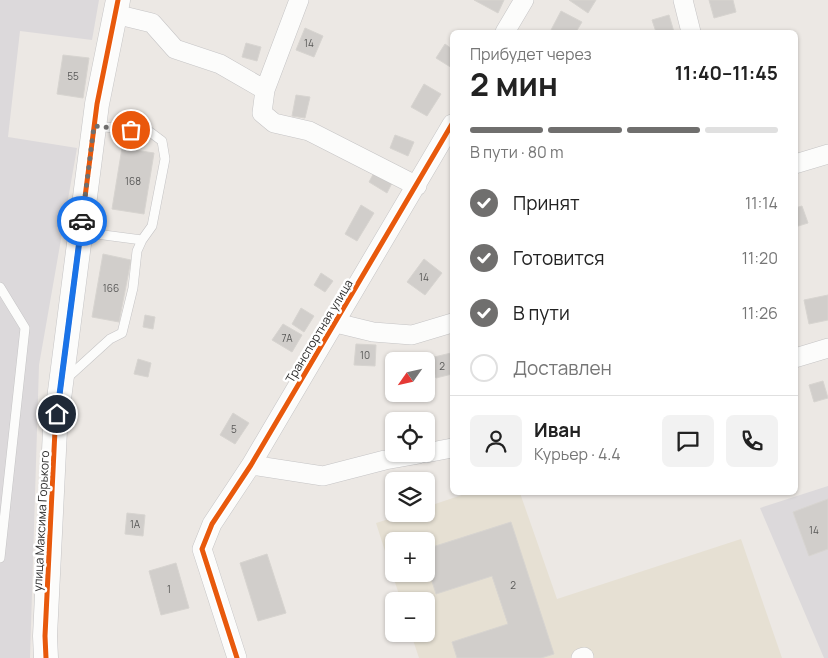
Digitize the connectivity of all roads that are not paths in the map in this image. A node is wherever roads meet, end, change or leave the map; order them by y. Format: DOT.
graph roads {
  1 [pos="299,0"];
  2 [pos="524,0"];
  3 [pos="683,0"];
  4 [pos="116,7"];
  5 [pos="506,30"];
  6 [pos="690,30"];
  7 [pos="265,90"];
  8 [pos="94,126"];
  9 [pos="450,128"];
  10 [pos="828,154"];
  11 [pos="798,163"];
  12 [pos="417,186"];
  13 [pos="81,232"];
  14 [pos="142,240"];
  15 [pos="0,287"];
  16 [pos="336,323"];
  17 [pos="450,324"];
  18 [pos="828,348"];
  19 [pos="798,357"];
  20 [pos="61,382"];
  21 [pos="450,448"];
  22 [pos="435,451"];
  23 [pos="385,460"];
  24 [pos="250,465"];
  25 [pos="0,558"];
  26 [pos="46,658"];
  27 [pos="237,658"];
  1 -- 7 [label="street"];
  2 -- 5 [label="street"];
  3 -- 6 [label="street"];
  4 -- 7 [label="street"];
  4 -- 8 [label="street, улица Максима Горького"];
  7 -- 12 [label="street"];
  8 -- 13 [label="street, улица Максима Горького"];
  8 -- 14 [label="lane"];
  9 -- 12 [label="street, Транспортная улица"];
  10 -- 11 [label="street"];
  12 -- 16 [label="street, Транспортная улица"];
  13 -- 14 [label="lane"];
  13 -- 20 [label="street, улица Максима Горького"];
  14 -- 20 [label="lane"];
  15 -- 25 [label="lane"];
  16 -- 17 [label="street"];
  16 -- 24 [label="street, Транспортная улица"];
  18 -- 19 [label="street"];
  20 -- 26 [label="street, улица Максима Горького"];
  21 -- 22 [label="street"];
  23 -- 24 [label="street"];
  24 -- 27 [label="street, Транспортная улица"];
}
